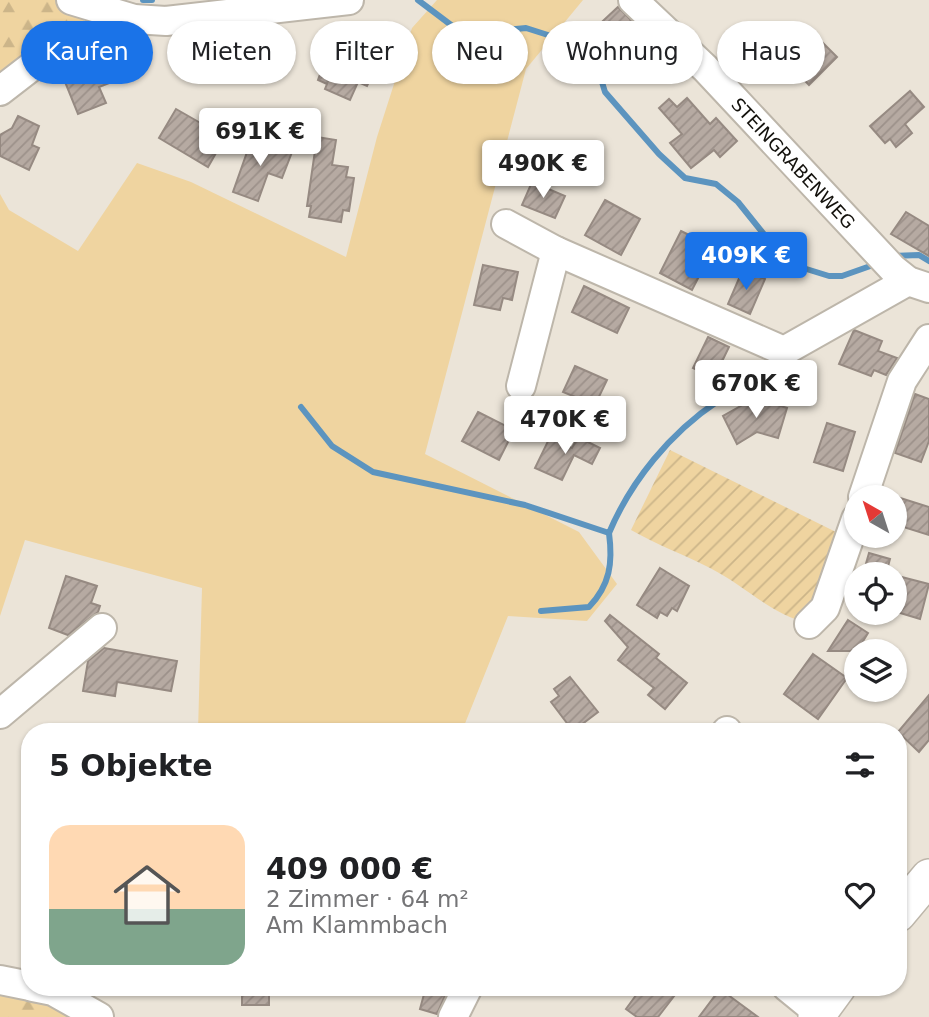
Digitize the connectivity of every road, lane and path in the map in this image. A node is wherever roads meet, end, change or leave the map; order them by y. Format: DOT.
graph roads {
  1 [pos="71,0"];
  2 [pos="349,0"];
  3 [pos="633,0"];
  4 [pos="134,19"];
  5 [pos="0,91"];
  6 [pos="506,224"];
  7 [pos="556,251"];
  8 [pos="902,272"];
  9 [pos="929,340"];
  10 [pos="522,386"];
  11 [pos="867,485"];
  12 [pos="846,548"];
  13 [pos="809,624"];
  14 [pos="102,628"];
  15 [pos="0,714"];
  16 [pos="929,877"];
  17 [pos="907,903"];
  18 [pos="0,980"];
  19 [pos="21,985"];
  20 [pos="62,996"];
  21 [pos="464,996"];
  22 [pos="805,996"];
  23 [pos="825,1006"];
  24 [pos="99,1017"];
  25 [pos="453,1017"];
  1 -- 4 [label="street"];
  2 -- 4 [label="street"];
  3 -- 8 [label="street, STEINGRABENWEG"];
  4 -- 5 [label="street"];
  6 -- 7 [label="street"];
  7 -- 8 [label="street"];
  7 -- 10 [label="street"];
  9 -- 11 [label="street"];
  12 -- 13 [label="street"];
  14 -- 15 [label="street"];
  16 -- 17 [label="main road"];
  18 -- 19 [label="street"];
  20 -- 24 [label="street"];
  21 -- 25 [label="street"];
  22 -- 23 [label="street"];
}
